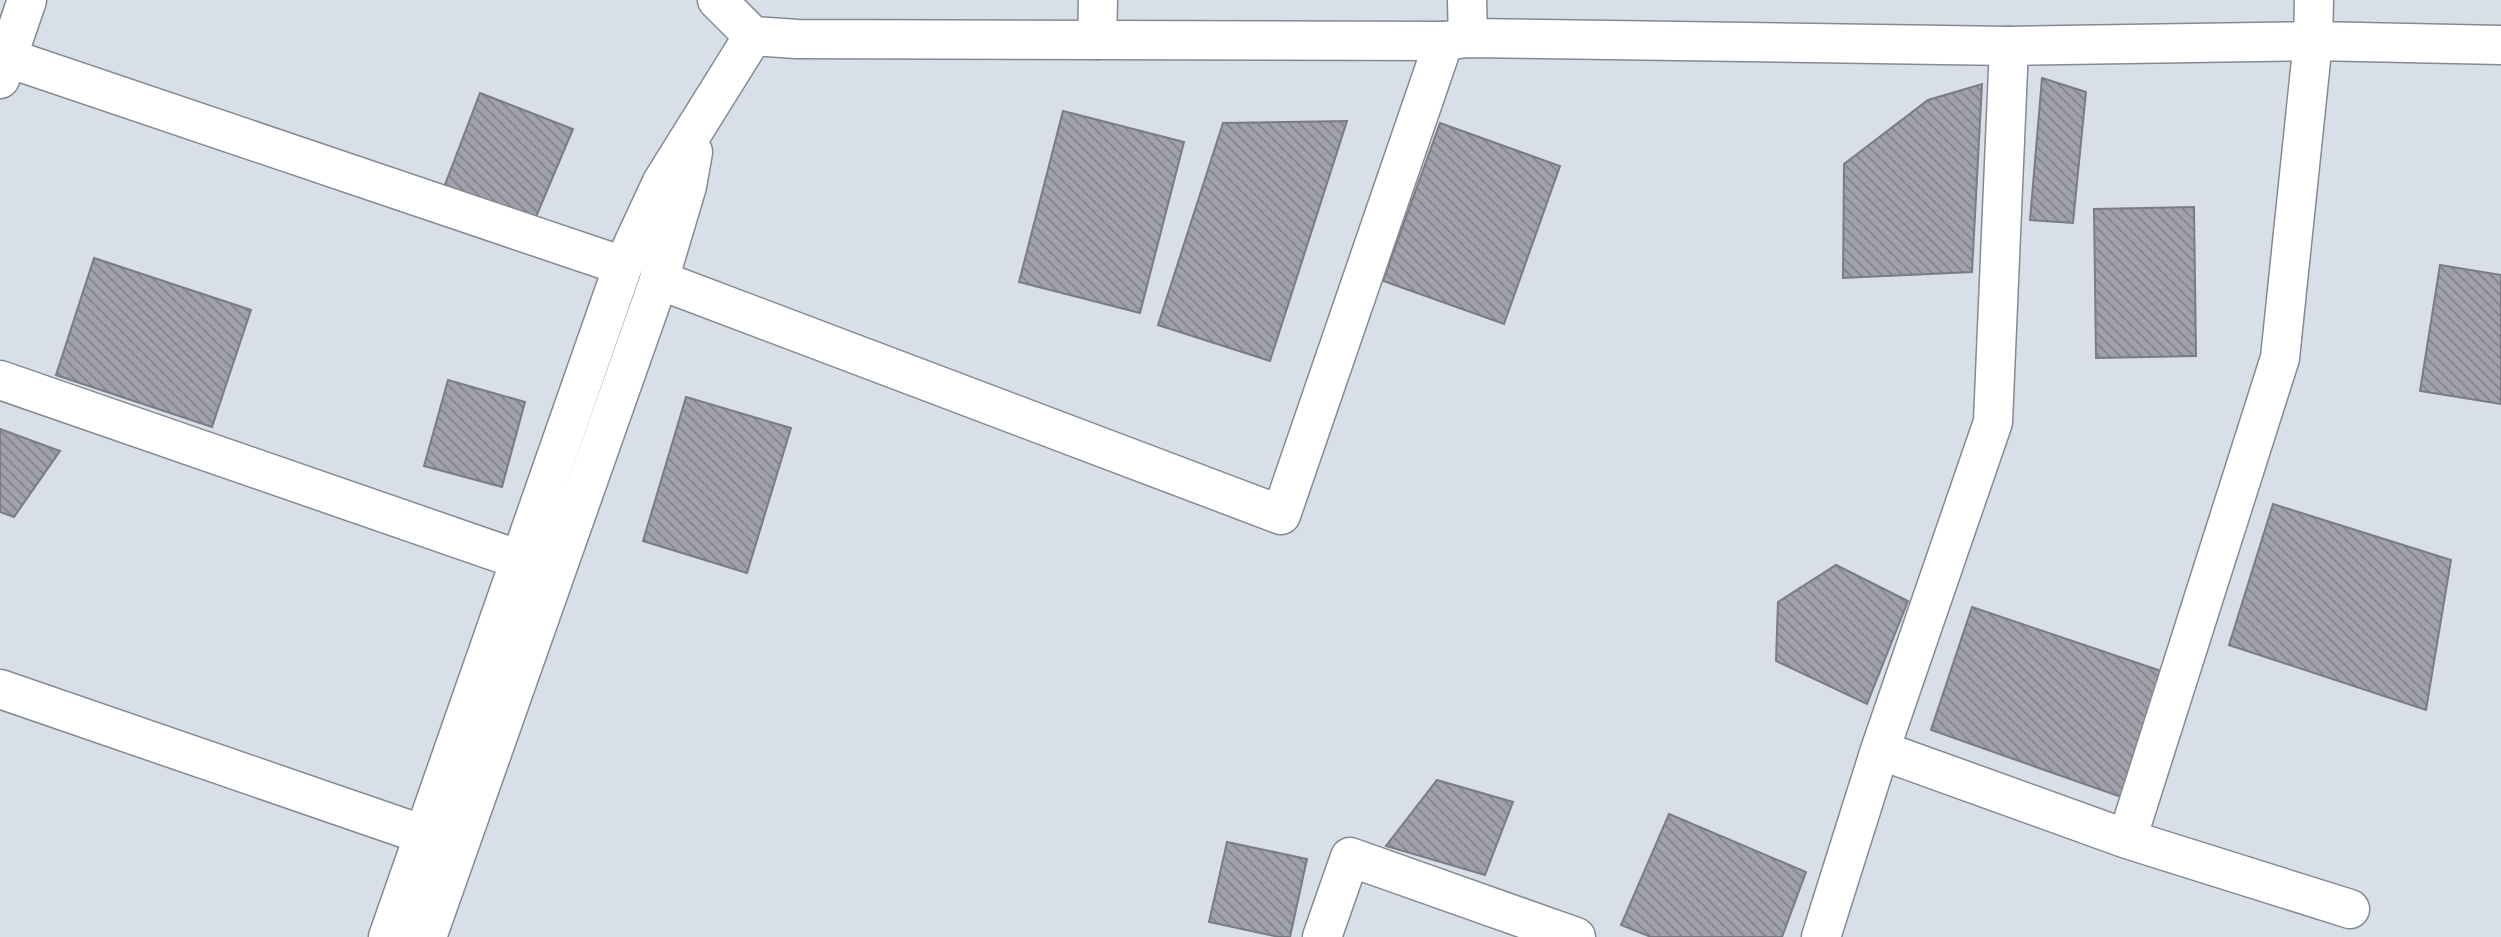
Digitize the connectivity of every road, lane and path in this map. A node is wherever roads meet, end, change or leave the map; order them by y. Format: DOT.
graph roads {
  1 [pos="27,0"];
  2 [pos="717,0"];
  3 [pos="1098,0"];
  4 [pos="1467,0"];
  5 [pos="2314,0"];
  6 [pos="753,36"];
  7 [pos="1097,40"];
  8 [pos="1456,40"];
  9 [pos="2313,41"];
  10 [pos="2501,45"];
  11 [pos="2009,46"];
  12 [pos="4,68"];
  13 [pos="698,126"];
  14 [pos="623,266"];
  15 [pos="659,280"];
  16 [pos="0,380"];
  17 [pos="520,560"];
  18 [pos="0,690"];
  19 [pos="1880,750"];
  20 [pos="424,835"];
  21 [pos="2127,839"];
  22 [pos="2350,909"];
  23 [pos="388,937"];
  24 [pos="427,937"];
  25 [pos="1322,937"];
  26 [pos="1576,937"];
  27 [pos="1821,937"];
  1 -- 12 [label="street"];
  2 -- 6 [label="street"];
  3 -- 7 [label="street"];
  4 -- 8 [label="street"];
  5 -- 9 [label="street"];
  6 -- 7 [label="street"];
  6 -- 13 [label="street"];
  7 -- 8 [label="street"];
  8 -- 11 [label="street"];
  8 -- 15 [label="street"];
  9 -- 10 [label="street"];
  9 -- 11 [label="street"];
  9 -- 21 [label="street"];
  11 -- 19 [label="street"];
  12 -- 14 [label="street"];
  13 -- 14 [label="street"];
  13 -- 15 [label="street"];
  14 -- 17 [label="street"];
  15 -- 24 [label="street"];
  16 -- 17 [label="street"];
  17 -- 20 [label="street"];
  18 -- 20 [label="street"];
  19 -- 21 [label="street"];
  19 -- 27 [label="street"];
  20 -- 23 [label="street"];
  21 -- 22 [label="street"];
  25 -- 26 [label="street"];
}
